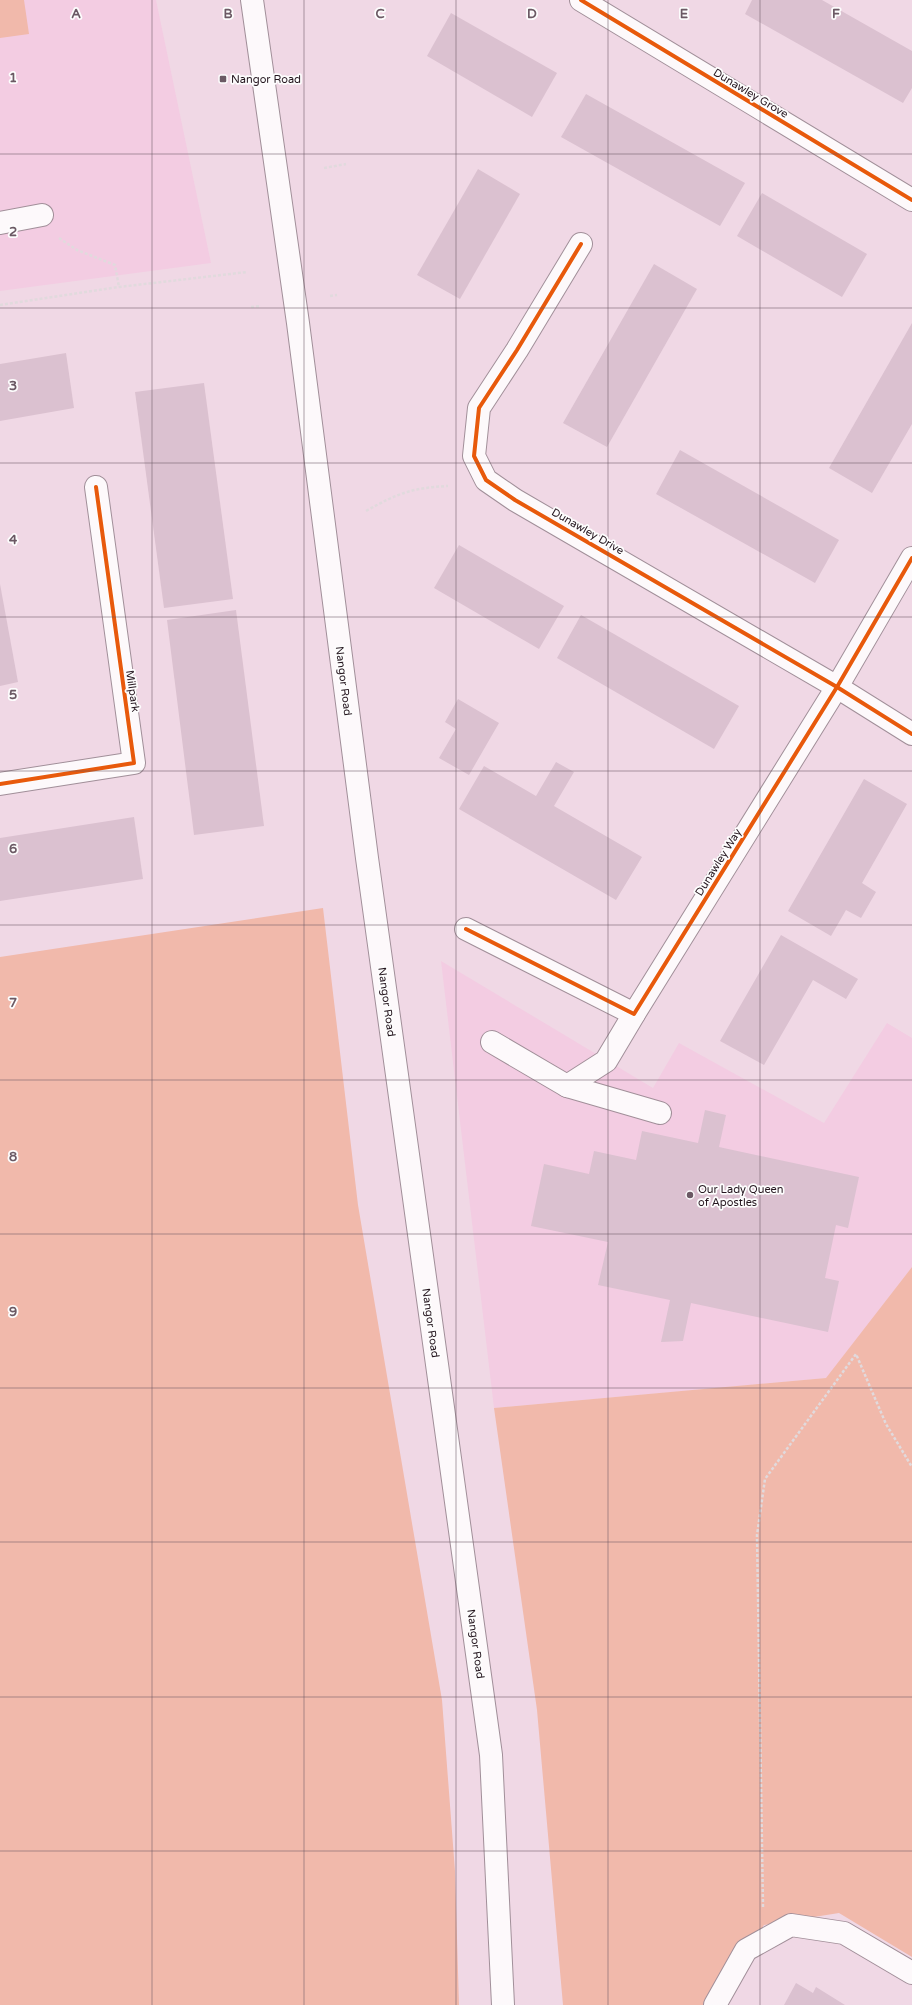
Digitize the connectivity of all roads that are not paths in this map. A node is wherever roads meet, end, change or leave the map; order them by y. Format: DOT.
graph roads {
  1 [pos="252,0"];
  2 [pos="581,0"];
  3 [pos="912,200"];
  4 [pos="42,215"];
  5 [pos="0,223"];
  6 [pos="581,244"];
  7 [pos="96,486"];
  8 [pos="912,558"];
  9 [pos="837,687"];
  10 [pos="912,734"];
  11 [pos="0,784"];
  12 [pos="466,929"];
  13 [pos="634,1014"];
  14 [pos="492,1042"];
  15 [pos="567,1086"];
  16 [pos="660,1113"];
  17 [pos="912,1973"];
  18 [pos="503,2005"];
  19 [pos="716,2005"];
  1 -- 18 [label="street, Nangor Road"];
  2 -- 3 [label="street, Dunawley Grove"];
  4 -- 5 [label="street"];
  6 -- 9 [label="street, Dunawley Drive"];
  7 -- 11 [label="street, Millpark"];
  8 -- 9 [label="street, Dunawley Way"];
  9 -- 10 [label="street, Dunawley Drive"];
  9 -- 13 [label="street, Dunawley Way"];
  12 -- 13 [label="street"];
  13 -- 15 [label="street, Dunawley Way"];
  14 -- 15 [label="street"];
  15 -- 16 [label="street"];
  17 -- 19 [label="street"];
}
